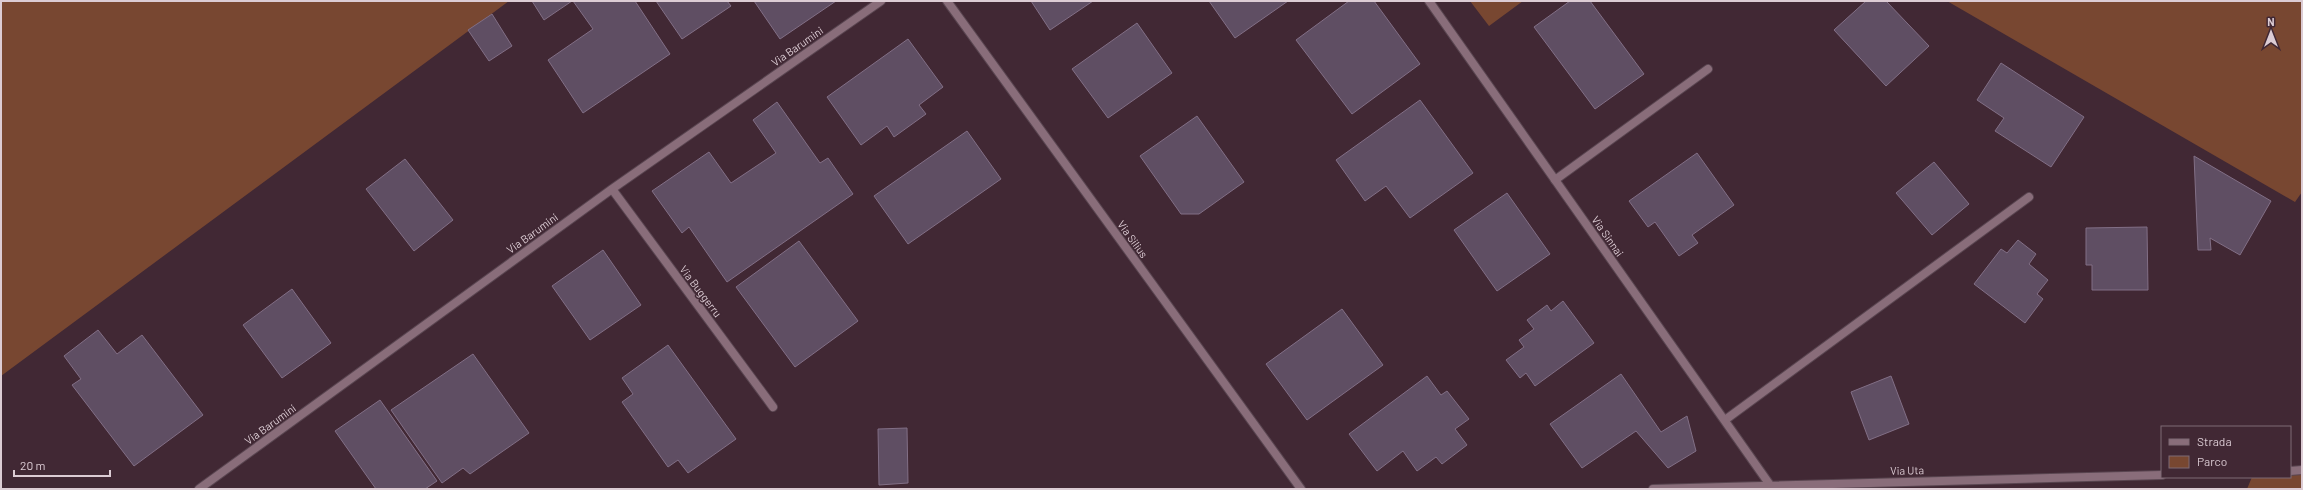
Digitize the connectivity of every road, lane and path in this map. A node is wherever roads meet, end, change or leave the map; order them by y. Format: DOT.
graph roads {
  1 [pos="881,1"];
  2 [pos="947,1"];
  3 [pos="1428,1"];
  4 [pos="1708,69"];
  5 [pos="1555,180"];
  6 [pos="612,189"];
  7 [pos="2028,197"];
  8 [pos="773,407"];
  9 [pos="1725,420"];
  10 [pos="2291,470"];
  11 [pos="2302,470"];
  12 [pos="2161,475"];
  13 [pos="1770,484"];
  14 [pos="199,489"];
  15 [pos="1302,489"];
  16 [pos="1653,489"];
  1 -- 6 [label="street, Via Barumini"];
  2 -- 15 [label="street, Via Silius"];
  3 -- 5 [label="street, Via Sinnai"];
  4 -- 5 [label="street"];
  5 -- 9 [label="street, Via Sinnai"];
  6 -- 8 [label="street, Via Buggerru"];
  6 -- 14 [label="street, Via Barumini"];
  7 -- 9 [label="street"];
  9 -- 13 [label="street, Via Sinnai"];
  10 -- 11 [label="street"];
  12 -- 13 [label="street, Via Uta"];
  13 -- 16 [label="street, Via Uta"];
}
